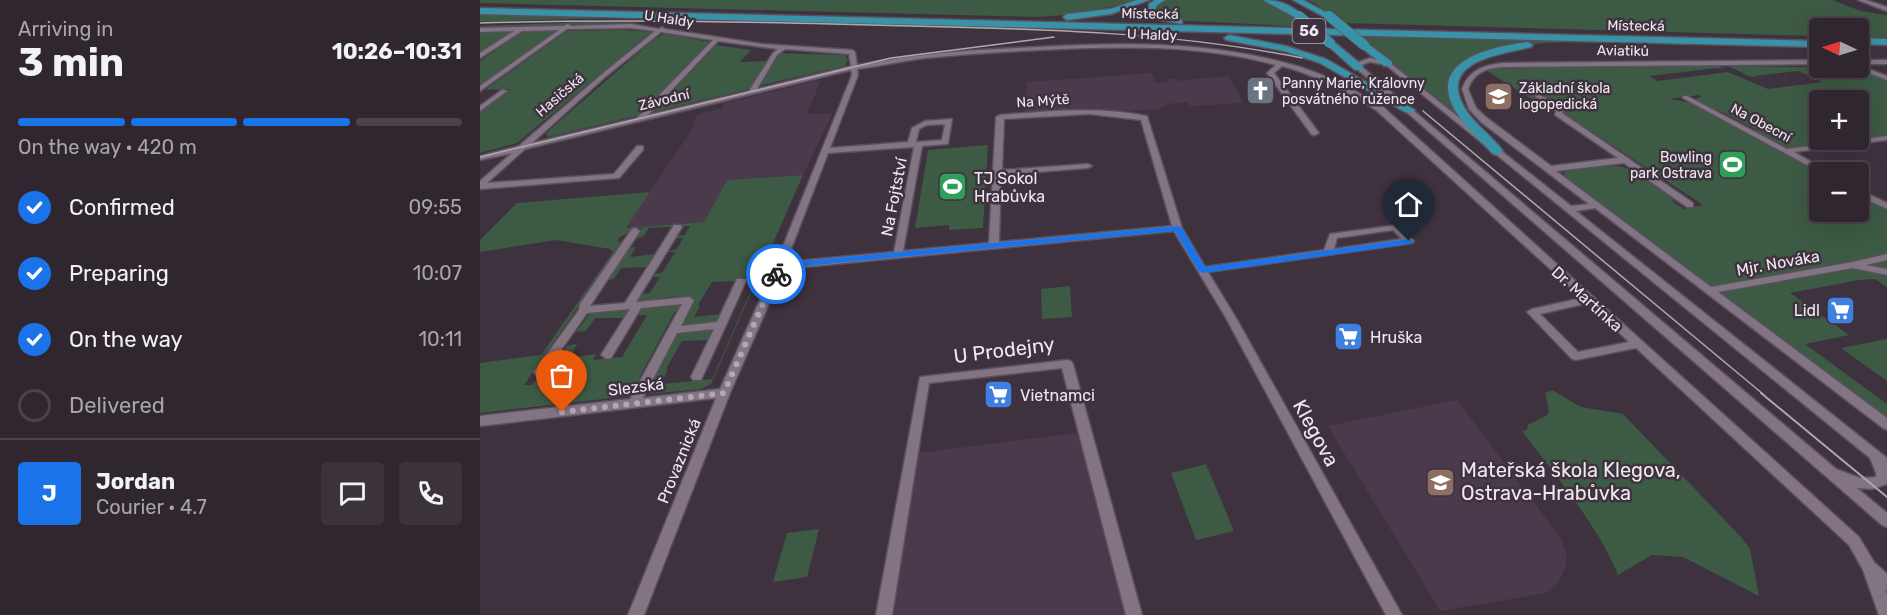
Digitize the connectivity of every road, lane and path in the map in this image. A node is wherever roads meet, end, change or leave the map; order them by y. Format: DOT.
graph roads {
  1 [pos="1145,0"];
  2 [pos="1161,0"];
  3 [pos="1267,0"];
  4 [pos="1297,0"];
  5 [pos="1861,0"];
  6 [pos="1887,7"];
  7 [pos="481,10"];
  8 [pos="986,22"];
  9 [pos="568,26"];
  10 [pos="1281,27"];
  11 [pos="522,28"];
  12 [pos="662,29"];
  13 [pos="480,30"];
  14 [pos="717,39"];
  15 [pos="1633,40"];
  16 [pos="1809,42"];
  17 [pos="1809,42"];
  18 [pos="1869,44"];
  19 [pos="1887,44"];
  20 [pos="782,49"];
  21 [pos="852,52"];
  22 [pos="480,56"];
  23 [pos="1809,62"];
  24 [pos="1887,62"];
  25 [pos="1869,63"];
  26 [pos="1281,64"];
  27 [pos="1388,64"];
  28 [pos="855,67"];
  29 [pos="1359,68"];
  30 [pos="1869,69"];
  31 [pos="1887,78"];
  32 [pos="480,90"];
  33 [pos="751,93"];
  34 [pos="1537,95"];
  35 [pos="1685,97"];
  36 [pos="480,109"];
  37 [pos="1409,110"];
  38 [pos="1144,118"];
  39 [pos="640,119"];
  40 [pos="1315,133"];
  41 [pos="1887,138"];
  42 [pos="1873,140"];
  43 [pos="1887,146"];
  44 [pos="520,148"];
  45 [pos="640,148"];
  46 [pos="824,151"];
  47 [pos="1497,151"];
  48 [pos="1786,151"];
  49 [pos="480,158"];
  50 [pos="1625,160"];
  51 [pos="1809,163"];
  52 [pos="1088,166"];
  53 [pos="1475,168"];
  54 [pos="1550,169"];
  55 [pos="1448,172"];
  56 [pos="997,173"];
  57 [pos="480,186"];
  58 [pos="1869,197"];
  59 [pos="1690,205"];
  60 [pos="1598,206"];
  61 [pos="1887,206"];
  62 [pos="1569,209"];
  63 [pos="677,227"];
  64 [pos="1177,228"];
  65 [pos="635,231"];
  66 [pos="994,245"];
  67 [pos="1328,253"];
  68 [pos="898,255"];
  69 [pos="1887,257"];
  70 [pos="1853,265"];
  71 [pos="780,266"];
  72 [pos="1203,270"];
  73 [pos="1887,272"];
  74 [pos="741,281"];
  75 [pos="1709,290"];
  76 [pos="1589,300"];
  77 [pos="633,305"];
  78 [pos="584,310"];
  79 [pos="721,325"];
  80 [pos="674,330"];
  81 [pos="1637,344"];
  82 [pos="607,356"];
  83 [pos="552,371"];
  84 [pos="697,377"];
  85 [pos="724,393"];
  86 [pos="634,404"];
  87 [pos="480,421"];
  88 [pos="1887,425"];
  89 [pos="1869,450"];
  90 [pos="1887,465"];
  91 [pos="1824,467"];
  92 [pos="1887,521"];
  93 [pos="1869,567"];
  94 [pos="1887,584"];
  95 [pos="636,615"];
  96 [pos="884,615"];
  97 [pos="1134,615"];
  98 [pos="1394,615"];
  99 [pos="1887,615"];
  1 -- 8 [label="highway, 56"];
  2 -- 10 [label="highway, 56"];
  3 -- 29 [label="highway, 56, bridge"];
  4 -- 27 [label="highway, 56, bridge"];
  5 -- 6 [label="street"];
  7 -- 8 [label="highway, Místecká / 56"];
  8 -- 10 [label="highway, Místecká / 56"];
  8 -- 15 [label="highway, Místecká / 56"];
  8 -- 37 [label="highway, 56"];
  9 -- 11 [label="street, U Haldy"];
  9 -- 12 [label="street, U Haldy"];
  9 -- 32 [label="street"];
  10 -- 16 [label="highway, Místecká / 56"];
  11 -- 13 [label="street, U Haldy"];
  11 -- 22 [label="street"];
  12 -- 14 [label="street, U Haldy"];
  12 -- 44 [label="street, Hasičská"];
  14 -- 20 [label="street, U Haldy"];
  14 -- 39 [label="street"];
  15 -- 17 [label="highway, Místecká / 56"];
  15 -- 47 [label="highway, 56"];
  18 -- 19 [label="highway"];
  20 -- 21 [label="street, U Haldy"];
  20 -- 33 [label="street"];
  21 -- 28 [label="street, Provaznická"];
  23 -- 54 [label="street, Aviatiků"];
  24 -- 25 [label="street"];
  26 -- 28 [label="street, U Haldy"];
  26 -- 40 [label="street"];
  26 -- 55 [label="street, Dr. Martínka"];
  27 -- 29 [label="street"];
  27 -- 47 [label="street, Dr. Martínka"];
  28 -- 33 [label="street, Závodní"];
  28 -- 46 [label="street, Provaznická"];
  29 -- 37 [label="street, Dr. Martínka"];
  30 -- 31 [label="street"];
  32 -- 36 [label="street"];
  33 -- 39 [label="street, Závodní"];
  34 -- 50 [label="street"];
  35 -- 48 [label="street, Na Obecní"];
  37 -- 53 [label="street, Dr. Martínka"];
  38 -- 56 [label="street, Na Mýtě"];
  38 -- 64 [label="street, Klegova"];
  39 -- 44 [label="street, Závodní"];
  41 -- 42 [label="street"];
  42 -- 43 [label="street"];
  42 -- 48 [label="street"];
  44 -- 49 [label="street, Závodní"];
  44 -- 57 [label="street, Hasičská"];
  45 -- 57 [label="street"];
  46 -- 68 [label="street, Na Fojtství"];
  46 -- 71 [label="street, Provaznická"];
  47 -- 62 [label="street, Dr. Martínka"];
  48 -- 51 [label="street, Na Obecní"];
  50 -- 54 [label="street"];
  50 -- 59 [label="street"];
  52 -- 56 [label="street"];
  53 -- 55 [label="street"];
  53 -- 91 [label="street, Dr. Martínka"];
  54 -- 60 [label="street"];
  55 -- 76 [label="street, Dr. Martínka"];
  56 -- 66 [label="street, Na Mýtě"];
  58 -- 61 [label="street"];
  60 -- 62 [label="street"];
  60 -- 75 [label="street"];
  62 -- 89 [label="street, Dr. Martínka"];
  63 -- 77 [label="street"];
  64 -- 66 [label="street"];
  64 -- 72 [label="street, Klegova"];
  65 -- 78 [label="street"];
  66 -- 68 [label="street"];
  67 -- 67 [label="street"];
  67 -- 72 [label="street"];
  68 -- 71 [label="street"];
  69 -- 70 [label="street, Mjr. Nováka"];
  70 -- 73 [label="street, Mjr. Nováka"];
  70 -- 75 [label="street, Mjr. Nováka"];
  71 -- 85 [label="street, Provaznická"];
  72 -- 98 [label="street, Klegova"];
  74 -- 79 [label="street"];
  75 -- 88 [label="street"];
  76 -- 81 [label="street, Dr. Martínka"];
  76 -- 81 [label="street"];
  77 -- 78 [label="street"];
  77 -- 80 [label="street"];
  77 -- 82 [label="street"];
  78 -- 83 [label="street"];
  79 -- 80 [label="street"];
  79 -- 84 [label="street"];
  80 -- 86 [label="street"];
  81 -- 93 [label="street, Dr. Martínka"];
  85 -- 86 [label="street, Slezská"];
  85 -- 95 [label="street, Provaznická"];
  86 -- 87 [label="street, Slezská"];
  89 -- 90 [label="street, Dr. Martínka"];
  89 -- 91 [label="street, Dr. Martínka"];
  91 -- 92 [label="street, Dr. Martínka"];
  93 -- 94 [label="street, Dr. Martínka"];
  93 -- 99 [label="street, Dr. Martínka"];
  96 -- 97 [label="street, U Prodejny"];
}
